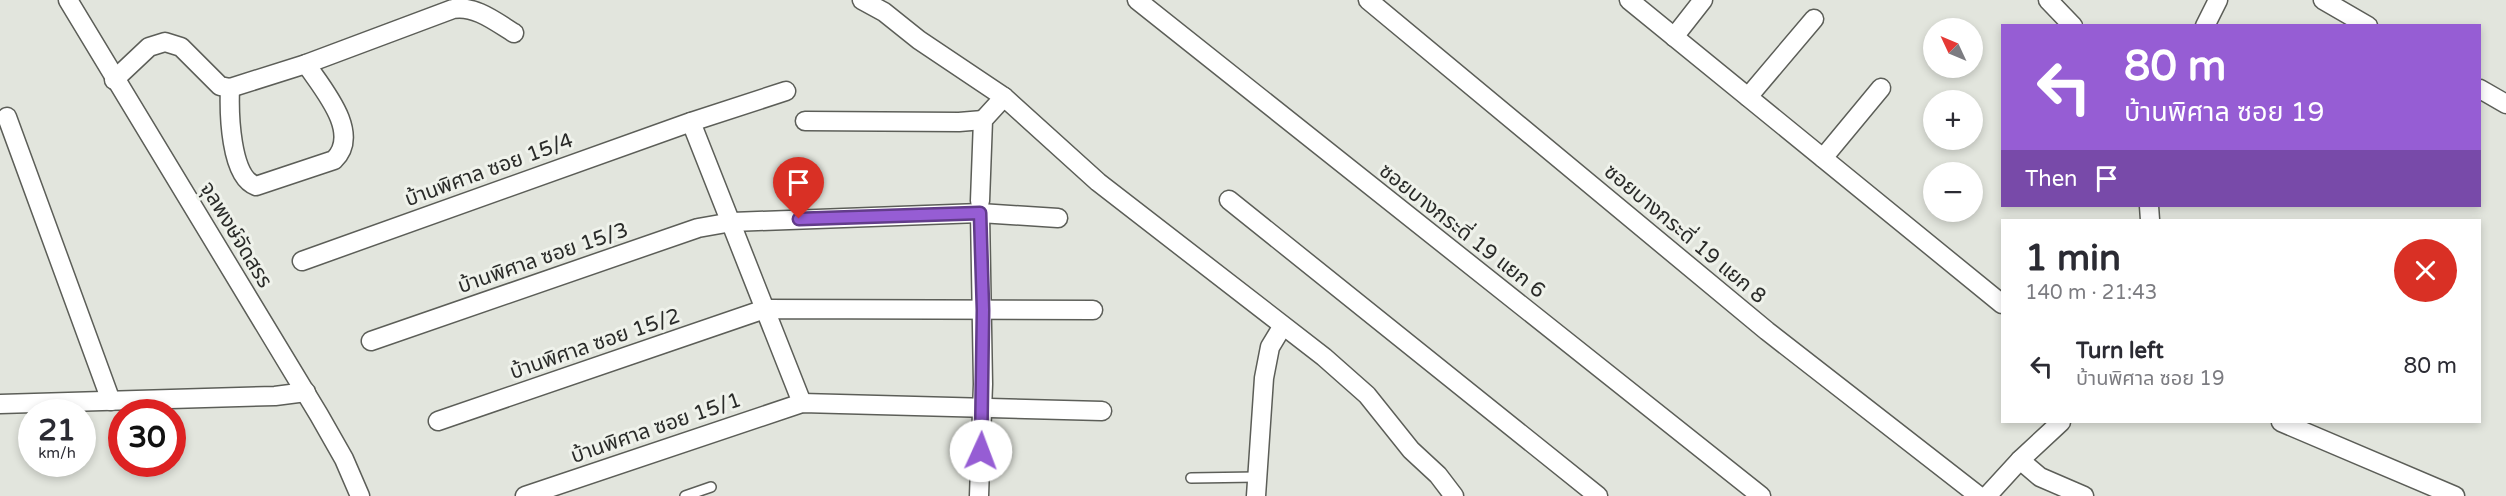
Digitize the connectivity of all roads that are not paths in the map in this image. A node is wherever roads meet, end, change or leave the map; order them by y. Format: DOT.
graph roads {
  1 [pos="68,0"];
  2 [pos="862,0"];
  3 [pos="1137,0"];
  4 [pos="1368,0"];
  5 [pos="1629,0"];
  6 [pos="1703,0"];
  7 [pos="2048,0"];
  8 [pos="2218,0"];
  9 [pos="2323,0"];
  10 [pos="1814,19"];
  11 [pos="2071,24"];
  12 [pos="2206,24"];
  13 [pos="2365,24"];
  14 [pos="514,33"];
  15 [pos="1674,37"];
  16 [pos="306,64"];
  17 [pos="114,80"];
  18 [pos="230,88"];
  19 [pos="1881,88"];
  20 [pos="2481,90"];
  21 [pos="786,91"];
  22 [pos="1004,97"];
  23 [pos="1748,97"];
  24 [pos="2506,104"];
  25 [pos="7,117"];
  26 [pos="983,120"];
  27 [pos="805,121"];
  28 [pos="691,122"];
  29 [pos="1823,158"];
  30 [pos="1229,200"];
  31 [pos="980,207"];
  32 [pos="1058,218"];
  33 [pos="732,222"];
  34 [pos="302,261"];
  35 [pos="2001,303"];
  36 [pos="765,309"];
  37 [pos="983,310"];
  38 [pos="1093,310"];
  39 [pos="1282,327"];
  40 [pos="371,341"];
  41 [pos="306,392"];
  42 [pos="110,399"];
  43 [pos="177,399"];
  44 [pos="108,401"];
  45 [pos="801,403"];
  46 [pos="0,404"];
  47 [pos="983,406"];
  48 [pos="1102,411"];
  49 [pos="438,420"];
  50 [pos="2060,423"];
  51 [pos="2283,423"];
  52 [pos="2020,460"];
  53 [pos="1257,477"];
  54 [pos="1191,478"];
  55 [pos="711,487"];
  56 [pos="360,496"];
  57 [pos="525,496"];
  58 [pos="685,496"];
  59 [pos="979,496"];
  60 [pos="1256,496"];
  61 [pos="1454,496"];
  62 [pos="1598,496"];
  63 [pos="1761,496"];
  64 [pos="1979,496"];
  65 [pos="1987,496"];
  66 [pos="2084,496"];
  67 [pos="2455,496"];
  1 -- 17 [label="street, จุลพงษ์จัดสรร"];
  2 -- 22 [label="street"];
  3 -- 63 [label="street, ซอยบางกระดี่ 19 แยก 6"];
  4 -- 64 [label="street, ซอยบางกระดี่ 19 แยก 8"];
  5 -- 15 [label="street"];
  6 -- 15 [label="street"];
  7 -- 11 [label="street"];
  8 -- 12 [label="street"];
  9 -- 13 [label="street"];
  10 -- 23 [label="street"];
  14 -- 16 [label="street"];
  15 -- 23 [label="street"];
  16 -- 18 [label="street"];
  16 -- 18 [label="street"];
  17 -- 18 [label="street"];
  17 -- 41 [label="street, จุลพงษ์จัดสรร"];
  19 -- 29 [label="street"];
  20 -- 24 [label="street"];
  21 -- 28 [label="street, บ้านพิศาล ซอย 15/4"];
  22 -- 26 [label="street"];
  22 -- 39 [label="street"];
  23 -- 29 [label="street"];
  25 -- 42 [label="street"];
  26 -- 27 [label="street"];
  26 -- 31 [label="street"];
  28 -- 33 [label="street"];
  28 -- 34 [label="street, บ้านพิศาล ซอย 15/4"];
  29 -- 35 [label="street"];
  30 -- 62 [label="street"];
  31 -- 32 [label="street, บ้านพิศาล ซอย 15/3"];
  31 -- 33 [label="street, บ้านพิศาล ซอย 15/3"];
  31 -- 37 [label="street"];
  33 -- 36 [label="street"];
  33 -- 40 [label="street, บ้านพิศาล ซอย 15/3"];
  36 -- 37 [label="street, บ้านพิศาล ซอย 15/2"];
  36 -- 45 [label="street"];
  36 -- 49 [label="street, บ้านพิศาล ซอย 15/2"];
  37 -- 38 [label="street, บ้านพิศาล ซอย 15/2"];
  37 -- 47 [label="street"];
  39 -- 53 [label="street"];
  39 -- 61 [label="street"];
  41 -- 43 [label="street"];
  41 -- 56 [label="street, จุลพงษ์จัดสรร"];
  44 -- 46 [label="street"];
  45 -- 47 [label="street, บ้านพิศาล ซอย 15/1"];
  45 -- 57 [label="street, บ้านพิศาล ซอย 15/1"];
  47 -- 48 [label="street, บ้านพิศาล ซอย 15/1"];
  47 -- 59 [label="street"];
  50 -- 52 [label="street"];
  51 -- 67 [label="street"];
  52 -- 65 [label="street"];
  52 -- 66 [label="street"];
  53 -- 54 [label="lane"];
  53 -- 60 [label="street"];
  55 -- 58 [label="lane"];
}
